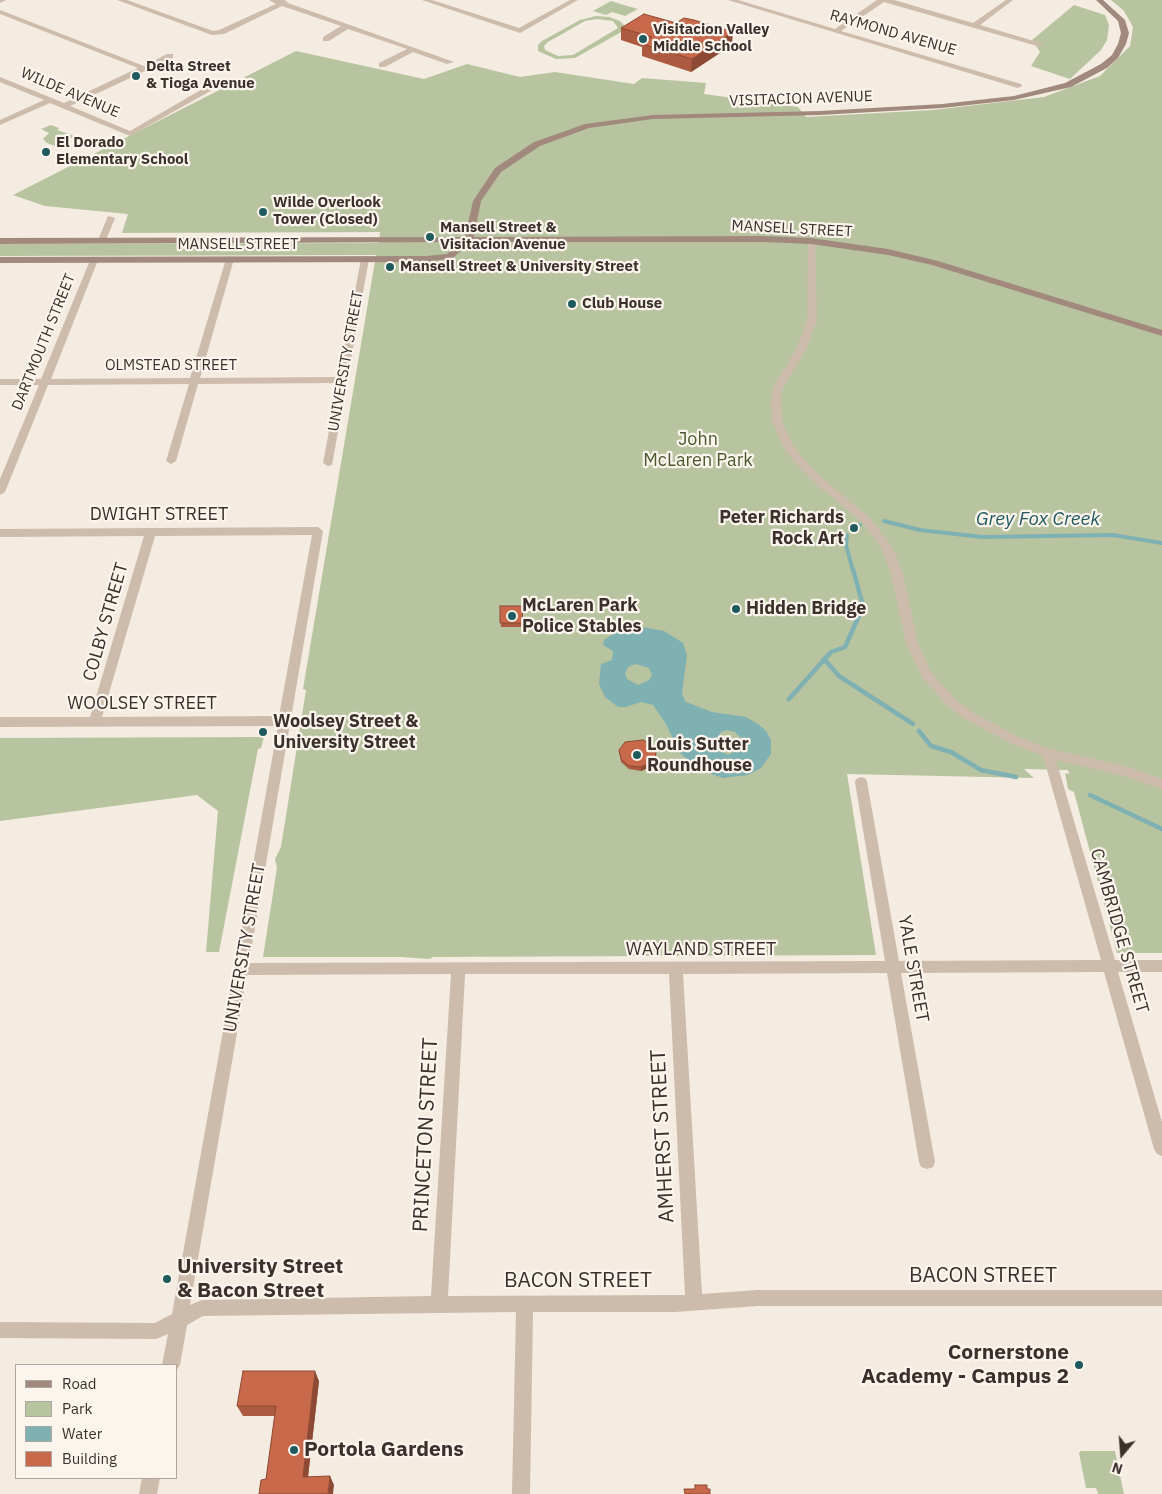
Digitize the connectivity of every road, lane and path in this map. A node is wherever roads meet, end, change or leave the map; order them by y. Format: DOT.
graph roads {
  1 [pos="120,0"];
  2 [pos="272,0"];
  3 [pos="425,0"];
  4 [pos="575,0"];
  5 [pos="731,0"];
  6 [pos="884,0"];
  7 [pos="1010,0"];
  8 [pos="1099,0"];
  9 [pos="285,2"];
  10 [pos="0,12"];
  11 [pos="347,26"];
  12 [pos="975,26"];
  13 [pos="836,31"];
  14 [pos="326,39"];
  15 [pos="1040,44"];
  16 [pos="413,49"];
  17 [pos="170,56"];
  18 [pos="450,62"];
  19 [pos="382,65"];
  20 [pos="143,68"];
  21 [pos="0,79"];
  22 [pos="233,80"];
  23 [pos="1018,86"];
  24 [pos="51,100"];
  25 [pos="64,106"];
  26 [pos="0,124"];
  27 [pos="111,218"];
  28 [pos="0,240"];
  29 [pos="102,240"];
  30 [pos="469,240"];
  31 [pos="811,241"];
  32 [pos="230,259"];
  33 [pos="365,259"];
  34 [pos="0,260"];
  35 [pos="94,260"];
  36 [pos="1162,333"];
  37 [pos="342,380"];
  38 [pos="194,381"];
  39 [pos="0,382"];
  40 [pos="44,382"];
  41 [pos="171,461"];
  42 [pos="328,463"];
  43 [pos="0,492"];
  44 [pos="318,531"];
  45 [pos="0,533"];
  46 [pos="150,533"];
  47 [pos="95,721"];
  48 [pos="285,721"];
  49 [pos="0,722"];
  50 [pos="1048,752"];
  51 [pos="861,782"];
  52 [pos="1162,784"];
  53 [pos="1110,966"];
  54 [pos="1162,966"];
  55 [pos="676,968"];
  56 [pos="894,968"];
  57 [pos="241,969"];
  58 [pos="458,970"];
  59 [pos="1162,1149"];
  60 [pos="927,1162"];
  61 [pos="1162,1298"];
  62 [pos="694,1302"];
  63 [pos="439,1304"];
  64 [pos="525,1304"];
  65 [pos="179,1319"];
  66 [pos="0,1330"];
  67 [pos="171,1364"];
  68 [pos="151,1479"];
  69 [pos="148,1494"];
  70 [pos="521,1494"];
  1 -- 9 [label="street"];
  2 -- 9 [label="street"];
  3 -- 4 [label="street"];
  5 -- 13 [label="street, RAYMOND AVENUE"];
  6 -- 12 [label="street"];
  6 -- 13 [label="street"];
  7 -- 12 [label="street"];
  8 -- 30 [label="street, VISITACION AVENUE"];
  9 -- 11 [label="street"];
  10 -- 20 [label="street"];
  11 -- 14 [label="street"];
  11 -- 16 [label="street"];
  12 -- 15 [label="street"];
  13 -- 23 [label="street, RAYMOND AVENUE"];
  16 -- 18 [label="street"];
  16 -- 19 [label="street"];
  17 -- 20 [label="street"];
  20 -- 25 [label="street"];
  21 -- 24 [label="street, WILDE AVENUE"];
  22 -- 25 [label="street, WILDE AVENUE"];
  24 -- 25 [label="street, WILDE AVENUE"];
  24 -- 26 [label="street"];
  27 -- 29 [label="street"];
  28 -- 29 [label="street, MANSELL STREET"];
  29 -- 30 [label="street, MANSELL STREET"];
  30 -- 31 [label="street, MANSELL STREET"];
  30 -- 33 [label="street, MANSELL STREET"];
  31 -- 36 [label="street, MANSELL STREET"];
  31 -- 50 [label="street"];
  32 -- 33 [label="street, MANSELL STREET"];
  32 -- 35 [label="street, MANSELL STREET"];
  32 -- 38 [label="street"];
  33 -- 37 [label="street, UNIVERSITY STREET"];
  34 -- 35 [label="street, MANSELL STREET"];
  35 -- 40 [label="street, DARTMOUTH STREET"];
  37 -- 38 [label="street, OLMSTEAD STREET"];
  37 -- 42 [label="street, UNIVERSITY STREET"];
  38 -- 40 [label="street, OLMSTEAD STREET"];
  38 -- 41 [label="street"];
  39 -- 40 [label="street, OLMSTEAD STREET"];
  40 -- 43 [label="street, DARTMOUTH STREET"];
  44 -- 46 [label="street, DWIGHT STREET"];
  44 -- 48 [label="street, UNIVERSITY STREET"];
  45 -- 46 [label="street, DWIGHT STREET"];
  46 -- 47 [label="street, COLBY STREET"];
  47 -- 48 [label="street, WOOLSEY STREET"];
  47 -- 49 [label="street, WOOLSEY STREET"];
  48 -- 57 [label="street, UNIVERSITY STREET"];
  50 -- 52 [label="street"];
  50 -- 53 [label="street, CAMBRIDGE STREET"];
  51 -- 56 [label="street, YALE STREET"];
  53 -- 54 [label="street, WAYLAND STREET"];
  53 -- 56 [label="street, WAYLAND STREET"];
  53 -- 59 [label="street, CAMBRIDGE STREET"];
  55 -- 56 [label="street, WAYLAND STREET"];
  55 -- 58 [label="street, WAYLAND STREET"];
  55 -- 62 [label="street, AMHERST STREET"];
  56 -- 60 [label="street, YALE STREET"];
  57 -- 58 [label="street, WAYLAND STREET"];
  57 -- 65 [label="street, UNIVERSITY STREET"];
  58 -- 63 [label="street, PRINCETON STREET"];
  61 -- 62 [label="street, BACON STREET"];
  62 -- 64 [label="street, BACON STREET"];
  63 -- 64 [label="street, BACON STREET"];
  63 -- 65 [label="street, BACON STREET"];
  64 -- 70 [label="street"];
  65 -- 66 [label="street, BACON STREET"];
  65 -- 67 [label="street, UNIVERSITY STREET"];
  68 -- 69 [label="street"];
}
